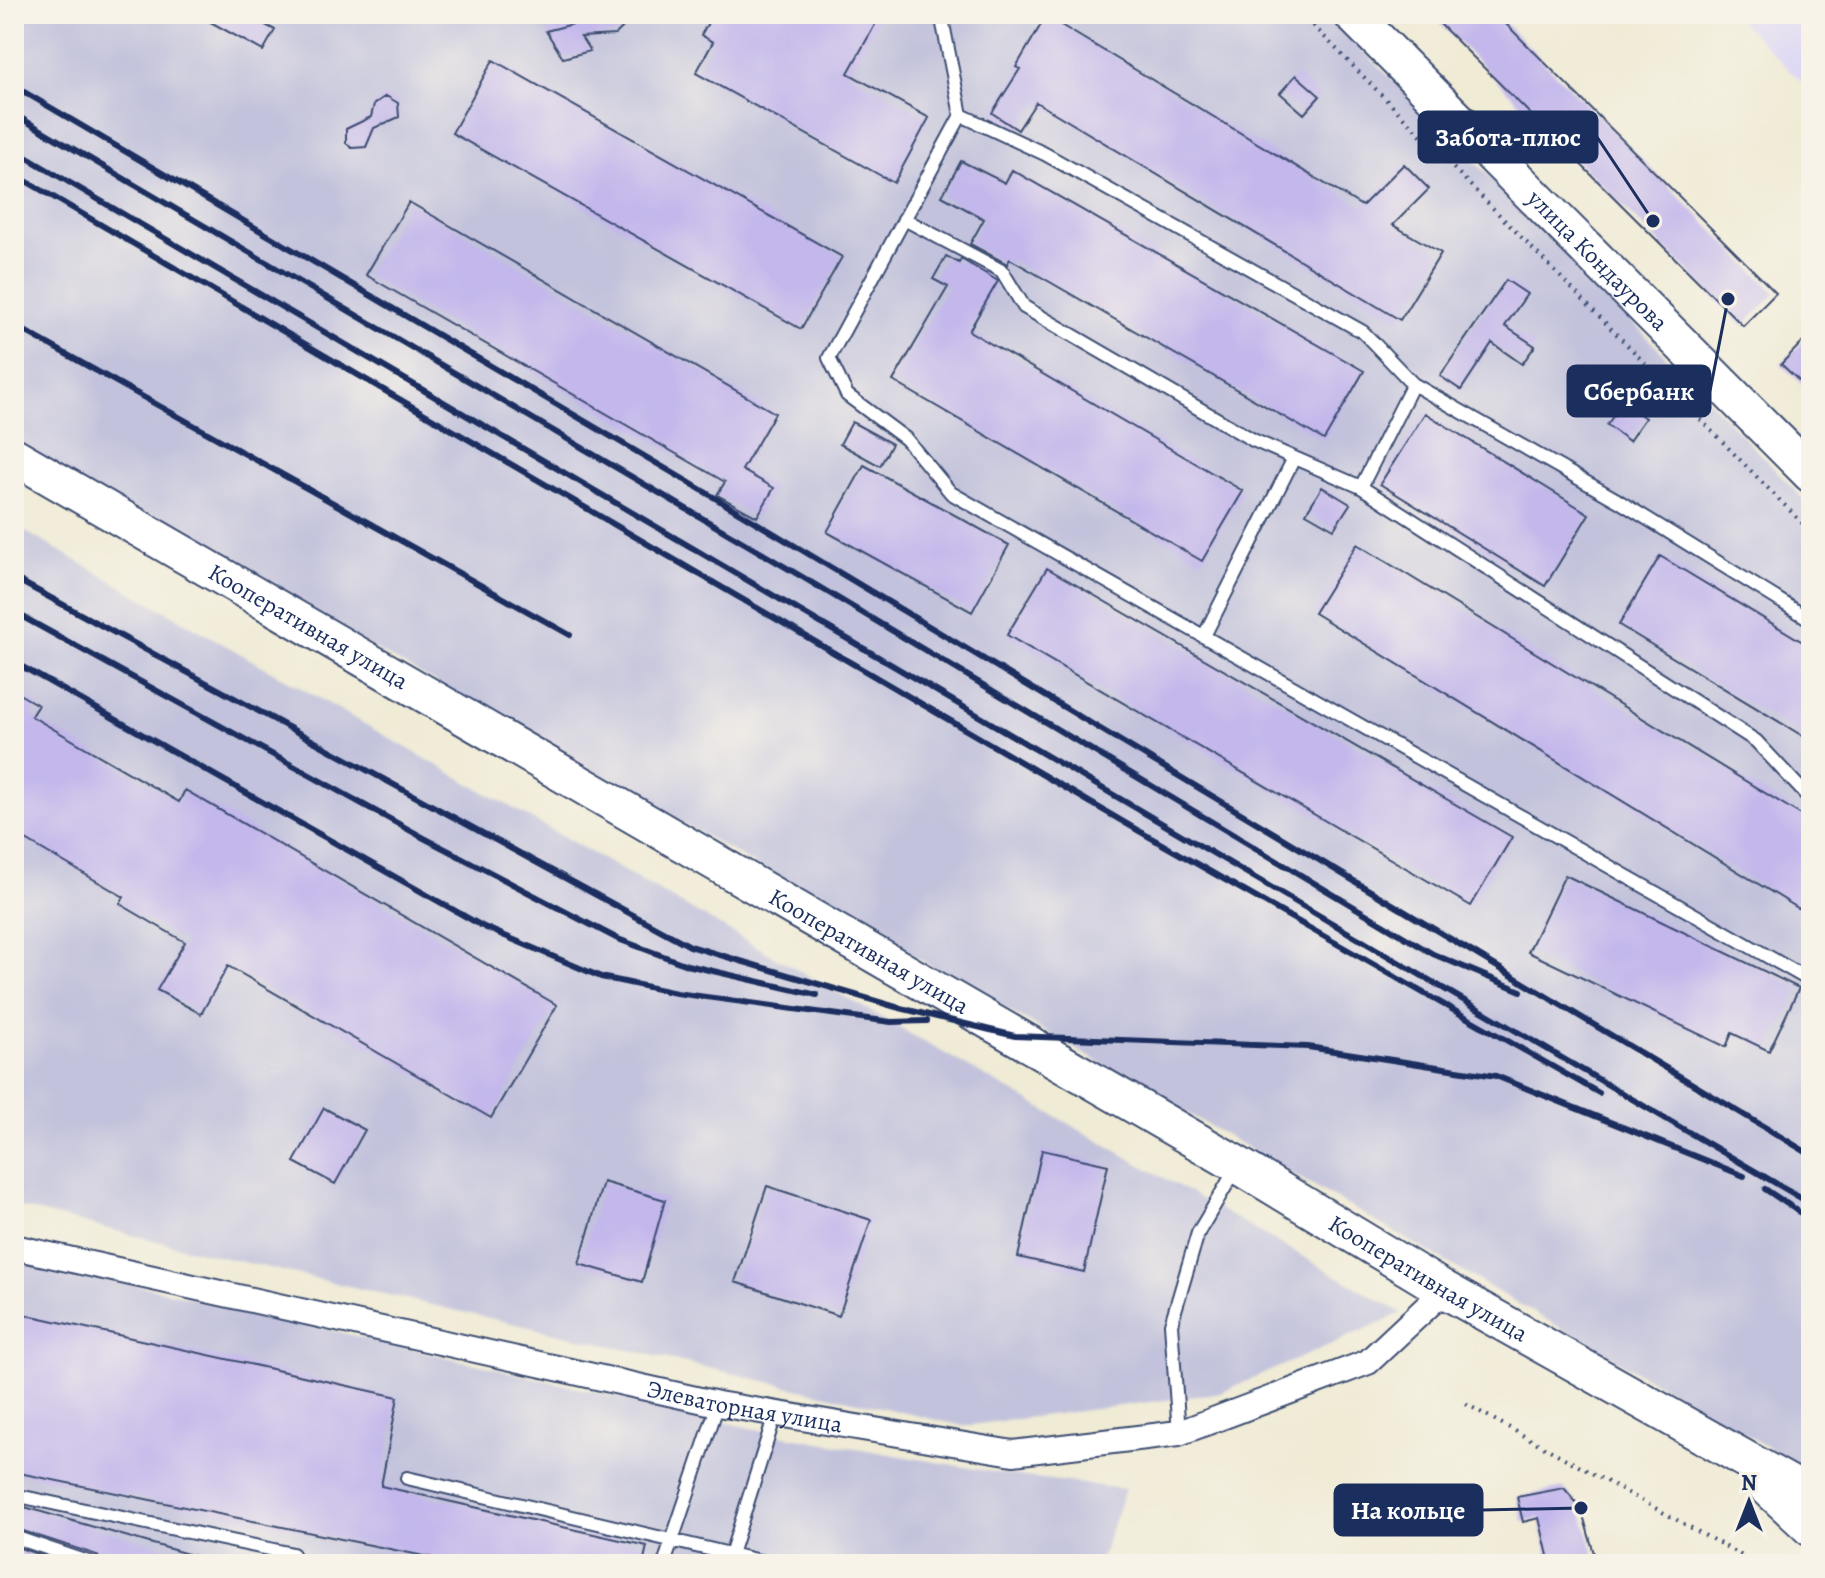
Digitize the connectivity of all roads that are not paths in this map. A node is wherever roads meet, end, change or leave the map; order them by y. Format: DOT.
graph roads {
  1 [pos="941,14"];
  2 [pos="1352,14"];
  3 [pos="961,115"];
  4 [pos="904,219"];
  5 [pos="1413,384"];
  6 [pos="14,456"];
  7 [pos="1294,458"];
  8 [pos="1811,474"];
  9 [pos="1361,487"];
  10 [pos="1811,620"];
  11 [pos="1204,636"];
  12 [pos="1811,800"];
  13 [pos="1811,976"];
  14 [pos="1238,1165"];
  15 [pos="14,1247"];
  16 [pos="1445,1290"];
  17 [pos="718,1404"];
  18 [pos="775,1415"];
  19 [pos="1179,1433"];
  20 [pos="1722,1447"];
  21 [pos="407,1478"];
  22 [pos="14,1495"];
  23 [pos="1811,1496"];
  24 [pos="1811,1528"];
  25 [pos="14,1537"];
  26 [pos="672,1540"];
  27 [pos="729,1560"];
  28 [pos="94,1564"];
  29 [pos="289,1564"];
  30 [pos="664,1564"];
  31 [pos="772,1564"];
  1 -- 3 [label="lane"];
  2 -- 8 [label="main road, улица Кондаурова"];
  3 -- 4 [label="lane"];
  3 -- 5 [label="lane"];
  4 -- 7 [label="lane"];
  4 -- 11 [label="lane"];
  5 -- 9 [label="lane"];
  5 -- 10 [label="lane"];
  6 -- 14 [label="main road, Кооперативная улица"];
  7 -- 9 [label="lane"];
  7 -- 11 [label="lane"];
  9 -- 12 [label="lane"];
  11 -- 13 [label="lane"];
  14 -- 16 [label="main road, Кооперативная улица"];
  14 -- 19 [label="lane"];
  15 -- 17 [label="street, Элеваторная улица"];
  16 -- 19 [label="street, Элеваторная улица"];
  16 -- 20 [label="main road, Кооперативная улица"];
  17 -- 18 [label="street, Элеваторная улица"];
  17 -- 26 [label="lane"];
  18 -- 19 [label="street, Элеваторная улица"];
  18 -- 27 [label="lane"];
  20 -- 23 [label="main road, Кооперативная улица"];
  20 -- 24 [label="main road, Кооперативная улица"];
  21 -- 26 [label="lane"];
  22 -- 29 [label="lane"];
  25 -- 28 [label="lane"];
  26 -- 27 [label="lane"];
  26 -- 30 [label="lane"];
  27 -- 31 [label="lane"];
}
